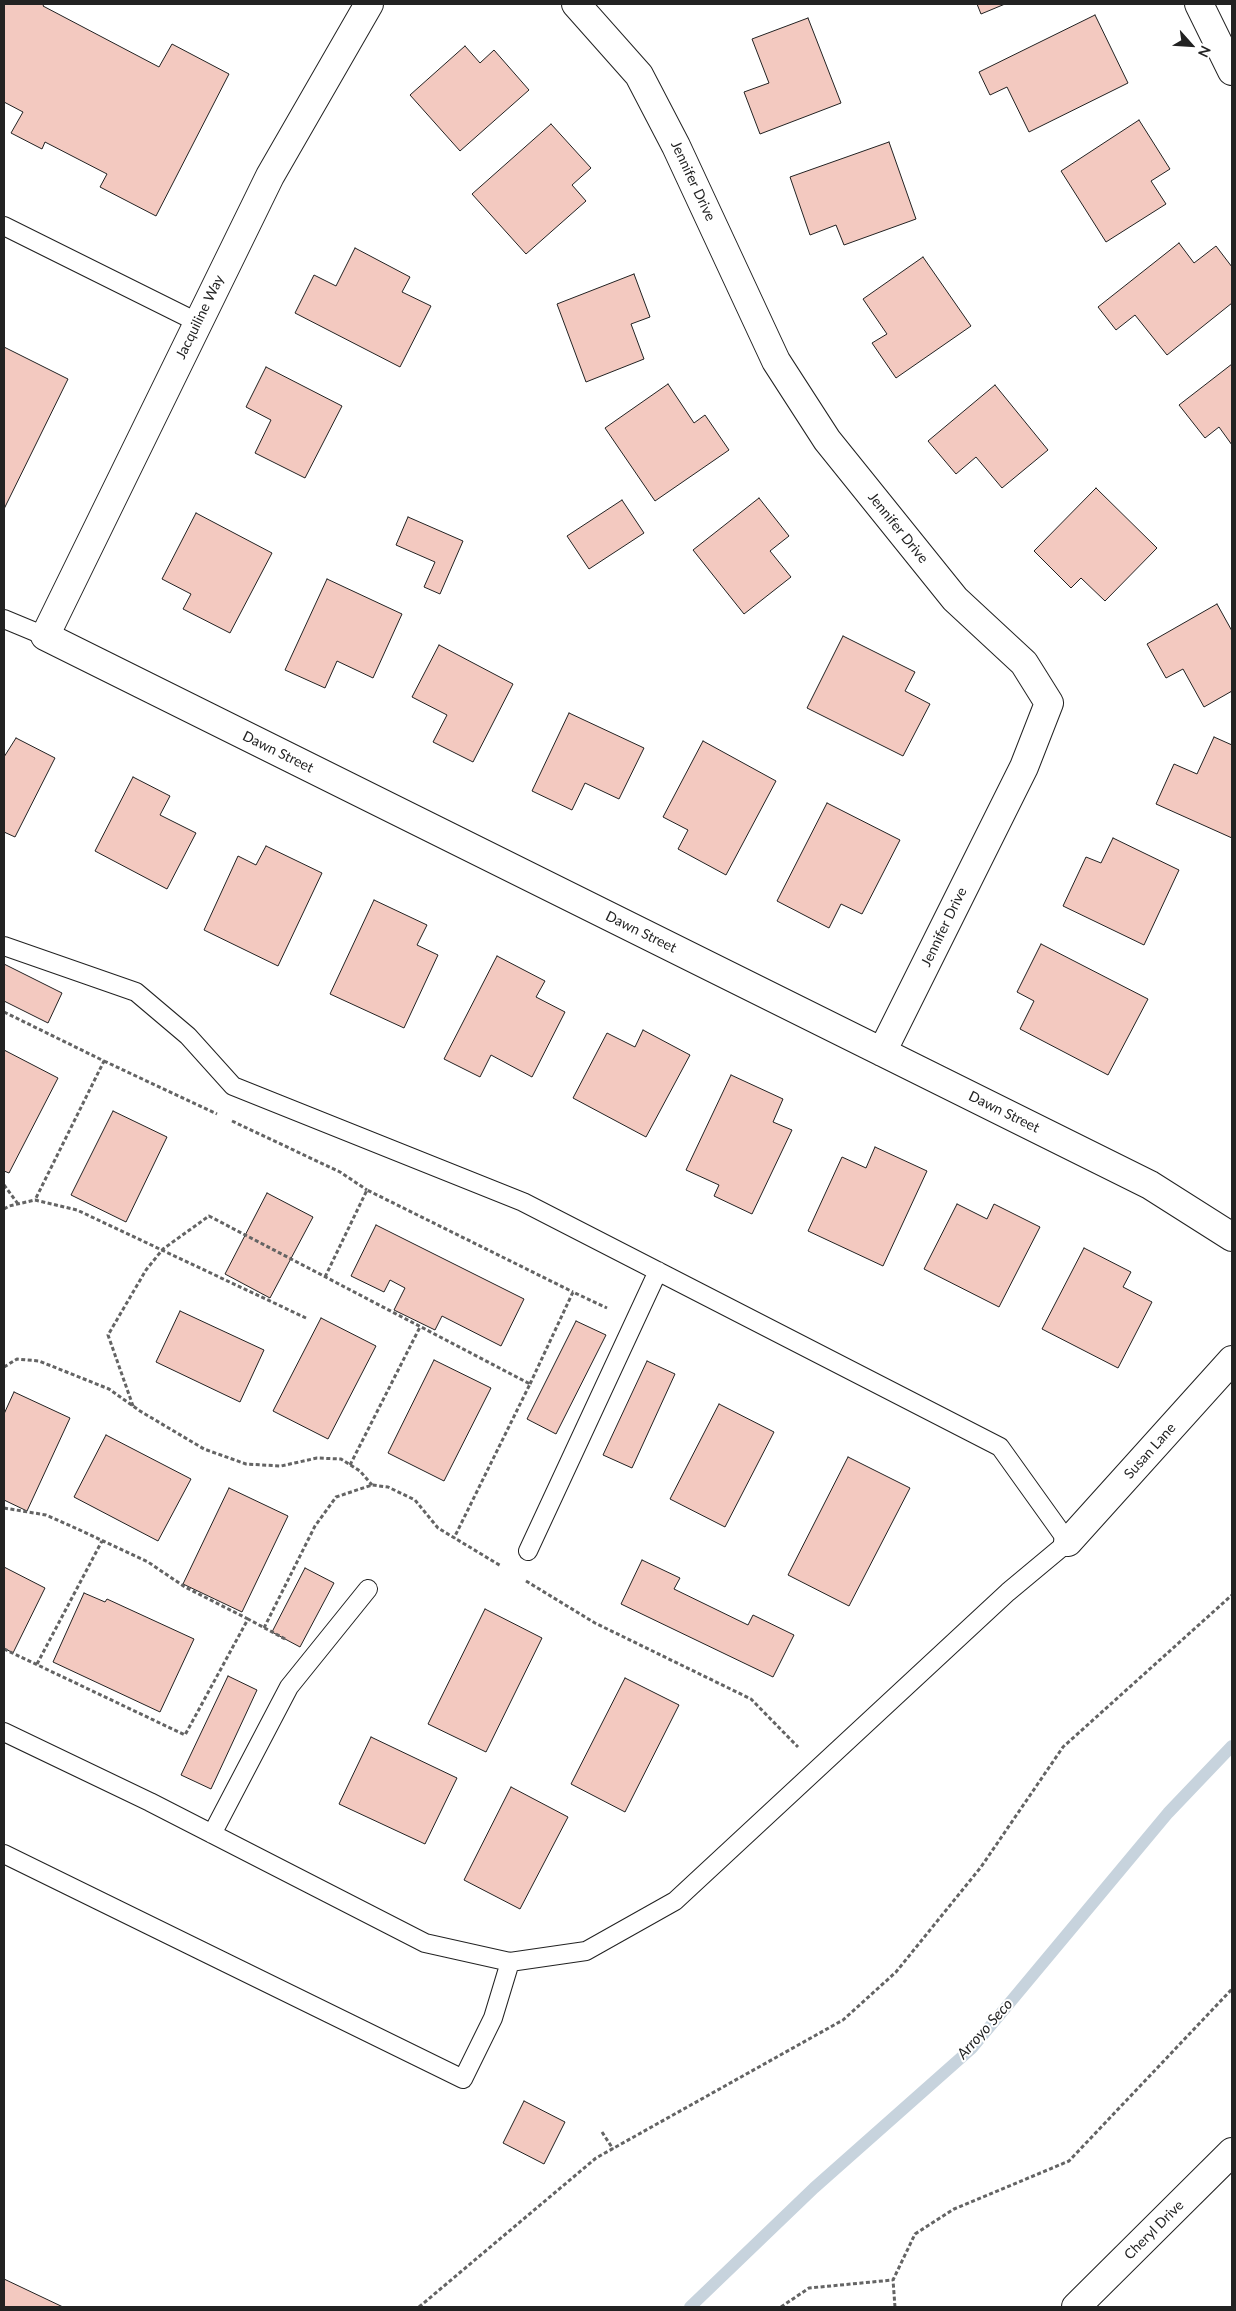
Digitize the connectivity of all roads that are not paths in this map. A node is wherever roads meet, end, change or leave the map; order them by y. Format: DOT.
graph roads {
  1 [pos="369,4"];
  2 [pos="576,4"];
  3 [pos="1200,4"];
  4 [pos="1232,71"];
  5 [pos="4,226"];
  6 [pos="198,322"];
  7 [pos="4,619"];
  8 [pos="45,636"];
  9 [pos="4,946"];
  10 [pos="882,1052"];
  11 [pos="1232,1237"];
  12 [pos="658,1271"];
  13 [pos="1232,1360"];
  14 [pos="1068,1542"];
  15 [pos="528,1551"];
  16 [pos="368,1589"];
  17 [pos="4,1732"];
  18 [pos="212,1834"];
  19 [pos="4,1854"];
  20 [pos="510,1962"];
  21 [pos="1232,2152"];
  22 [pos="1076,2307"];
  1 -- 6 [label="street, Jacquiline Way"];
  2 -- 10 [label="street, Jennifer Drive"];
  3 -- 4 [label="street"];
  5 -- 6 [label="lane"];
  6 -- 8 [label="street, Jacquiline Way"];
  7 -- 8 [label="lane"];
  8 -- 10 [label="street, Dawn Street"];
  9 -- 12 [label="lane"];
  10 -- 11 [label="street, Dawn Street"];
  12 -- 14 [label="lane"];
  12 -- 15 [label="lane"];
  13 -- 14 [label="street, Susan Lane"];
  14 -- 20 [label="lane"];
  16 -- 18 [label="lane"];
  17 -- 18 [label="lane"];
  18 -- 20 [label="lane"];
  19 -- 20 [label="lane"];
  21 -- 22 [label="street, Cheryl Drive"];
}
